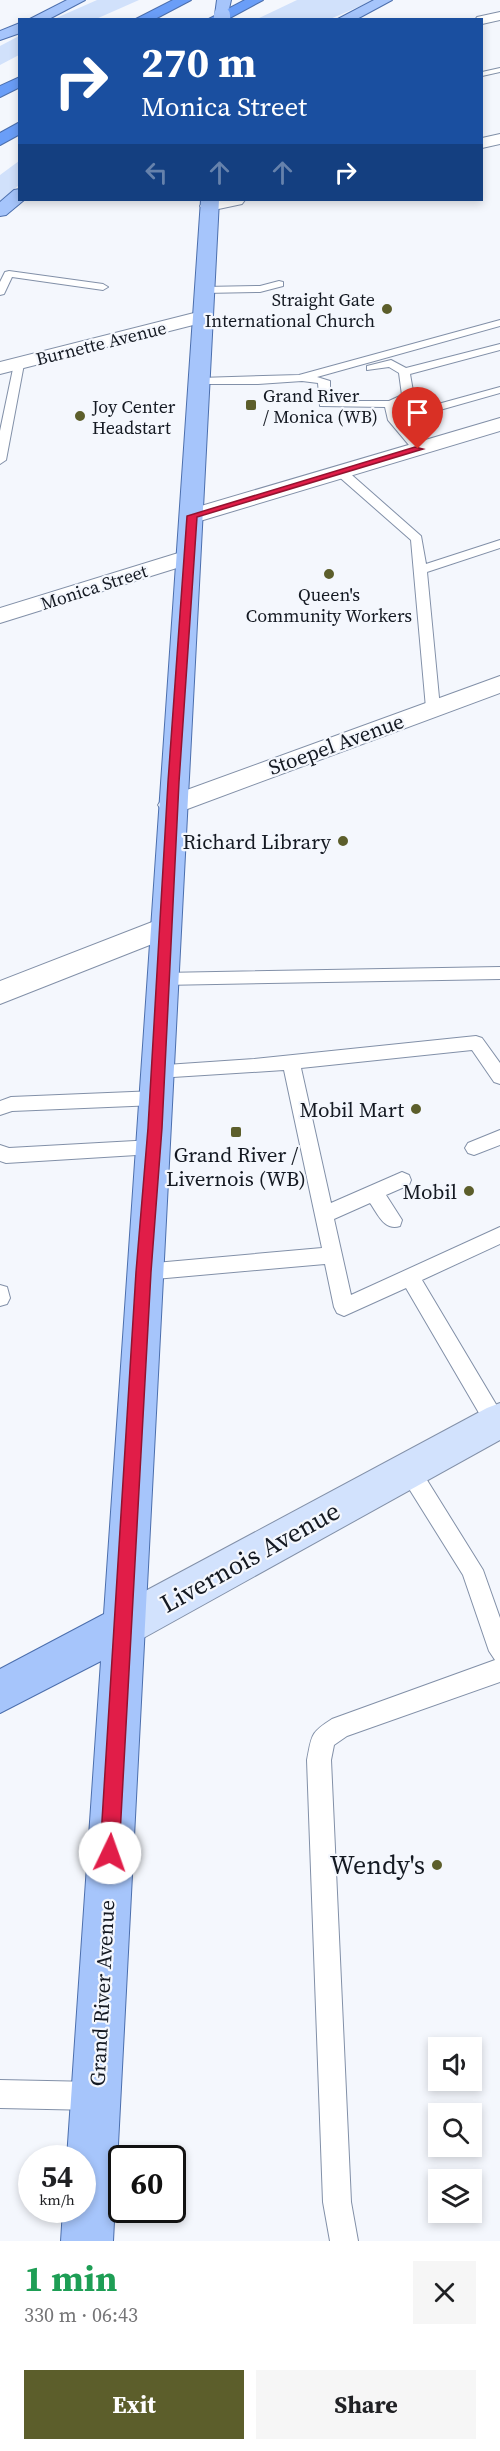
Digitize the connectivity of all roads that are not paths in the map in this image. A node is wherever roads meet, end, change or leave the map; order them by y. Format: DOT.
graph roads {
  1 [pos="78,0"];
  2 [pos="184,0"];
  3 [pos="224,0"];
  4 [pos="256,0"];
  5 [pos="385,0"];
  6 [pos="500,16"];
  7 [pos="39,18"];
  8 [pos="145,18"];
  9 [pos="218,18"];
  10 [pos="222,18"];
  11 [pos="348,18"];
  12 [pos="483,20"];
  13 [pos="18,28"];
  14 [pos="0,36"];
  15 [pos="500,70"];
  16 [pos="483,74"];
  17 [pos="18,82"];
  18 [pos="0,92"];
  19 [pos="18,129"];
  20 [pos="500,139"];
  21 [pos="0,140"];
  22 [pos="483,143"];
  23 [pos="18,196"];
  24 [pos="228,201"];
  25 [pos="209,203"];
  26 [pos="0,211"];
  27 [pos="279,285"];
  28 [pos="103,287"];
  29 [pos="204,290"];
  30 [pos="0,291"];
  31 [pos="202,317"];
  32 [pos="500,323"];
  33 [pos="500,347"];
  34 [pos="10,366"];
  35 [pos="404,372"];
  36 [pos="299,378"];
  37 [pos="199,381"];
  38 [pos="324,381"];
  39 [pos="500,390"];
  40 [pos="390,404"];
  41 [pos="394,420"];
  42 [pos="500,424"];
  43 [pos="418,449"];
  44 [pos="0,460"];
  45 [pos="341,472"];
  46 [pos="192,516"];
  47 [pos="500,544"];
  48 [pos="188,557"];
  49 [pos="420,570"];
  50 [pos="0,616"];
  51 [pos="500,684"];
  52 [pos="433,708"];
  53 [pos="172,805"];
  54 [pos="165,928"];
  55 [pos="500,973"];
  56 [pos="162,979"];
  57 [pos="0,993"];
  58 [pos="291,1062"];
  59 [pos="500,1077"];
  60 [pos="156,1084"];
  61 [pos="0,1108"];
  62 [pos="500,1137"];
  63 [pos="153,1148"];
  64 [pos="474,1148"];
  65 [pos="0,1152"];
  66 [pos="402,1180"];
  67 [pos="374,1193"];
  68 [pos="324,1215"];
  69 [pos="393,1220"];
  70 [pos="500,1235"];
  71 [pos="333,1255"];
  72 [pos="420,1268"];
  73 [pos="144,1272"];
  74 [pos="0,1293"];
  75 [pos="0,1298"];
  76 [pos="498,1424"];
  77 [pos="409,1471"];
  78 [pos="123,1626"];
  79 [pos="500,1651"];
  80 [pos="500,1670"];
  81 [pos="0,1692"];
  82 [pos="0,2094"];
  83 [pos="96,2097"];
  84 [pos="87,2241"];
  85 [pos="344,2241"];
  1 -- 7 [label="main road"];
  2 -- 8 [label="highway"];
  3 -- 10 [label="main road"];
  4 -- 9 [label="highway"];
  5 -- 11 [label="main road"];
  6 -- 12 [label="street"];
  13 -- 14 [label="main road"];
  15 -- 16 [label="lane"];
  17 -- 18 [label="highway"];
  19 -- 21 [label="highway"];
  20 -- 22 [label="street"];
  23 -- 26 [label="main road"];
  24 -- 25 [label="street"];
  25 -- 29 [label="main road, Grand River Avenue"];
  27 -- 29 [label="lane"];
  28 -- 30 [label="lane"];
  29 -- 31 [label="main road, Grand River Avenue"];
  31 -- 34 [label="street, Burnette Avenue"];
  31 -- 37 [label="main road, Grand River Avenue"];
  32 -- 36 [label="lane"];
  33 -- 35 [label="lane"];
  34 -- 44 [label="lane"];
  35 -- 38 [label="lane"];
  35 -- 40 [label="lane"];
  36 -- 37 [label="lane"];
  36 -- 38 [label="lane"];
  37 -- 46 [label="main road, Grand River Avenue"];
  38 -- 40 [label="lane"];
  39 -- 41 [label="lane"];
  40 -- 41 [label="lane"];
  41 -- 43 [label="lane"];
  42 -- 43 [label="street"];
  43 -- 45 [label="street"];
  45 -- 46 [label="street"];
  45 -- 49 [label="lane"];
  46 -- 48 [label="main road, Grand River Avenue"];
  47 -- 49 [label="lane"];
  48 -- 50 [label="street, Monica Street"];
  48 -- 53 [label="main road, Grand River Avenue"];
  49 -- 52 [label="lane"];
  51 -- 52 [label="street, Stoepel Avenue"];
  52 -- 53 [label="street, Stoepel Avenue"];
  53 -- 54 [label="main road, Grand River Avenue"];
  54 -- 56 [label="main road, Grand River Avenue"];
  54 -- 57 [label="street"];
  55 -- 56 [label="lane"];
  56 -- 60 [label="main road, Grand River Avenue"];
  58 -- 59 [label="lane"];
  58 -- 60 [label="lane"];
  58 -- 68 [label="lane"];
  60 -- 61 [label="lane"];
  60 -- 63 [label="main road, Grand River Avenue"];
  62 -- 64 [label="lane"];
  63 -- 65 [label="lane"];
  63 -- 73 [label="main road, Grand River Avenue"];
  66 -- 67 [label="lane"];
  67 -- 68 [label="lane"];
  67 -- 69 [label="lane"];
  68 -- 71 [label="lane"];
  70 -- 72 [label="lane"];
  71 -- 72 [label="lane"];
  71 -- 73 [label="lane"];
  72 -- 76 [label="lane"];
  73 -- 78 [label="main road, Grand River Avenue"];
  74 -- 75 [label="lane"];
  76 -- 77 [label="main road, Livernois Avenue"];
  77 -- 78 [label="main road, Livernois Avenue"];
  77 -- 79 [label="lane"];
  78 -- 81 [label="main road, Livernois Avenue"];
  78 -- 83 [label="main road, Grand River Avenue"];
  80 -- 85 [label="lane"];
  82 -- 83 [label="lane"];
  83 -- 84 [label="main road, Grand River Avenue"];
}
